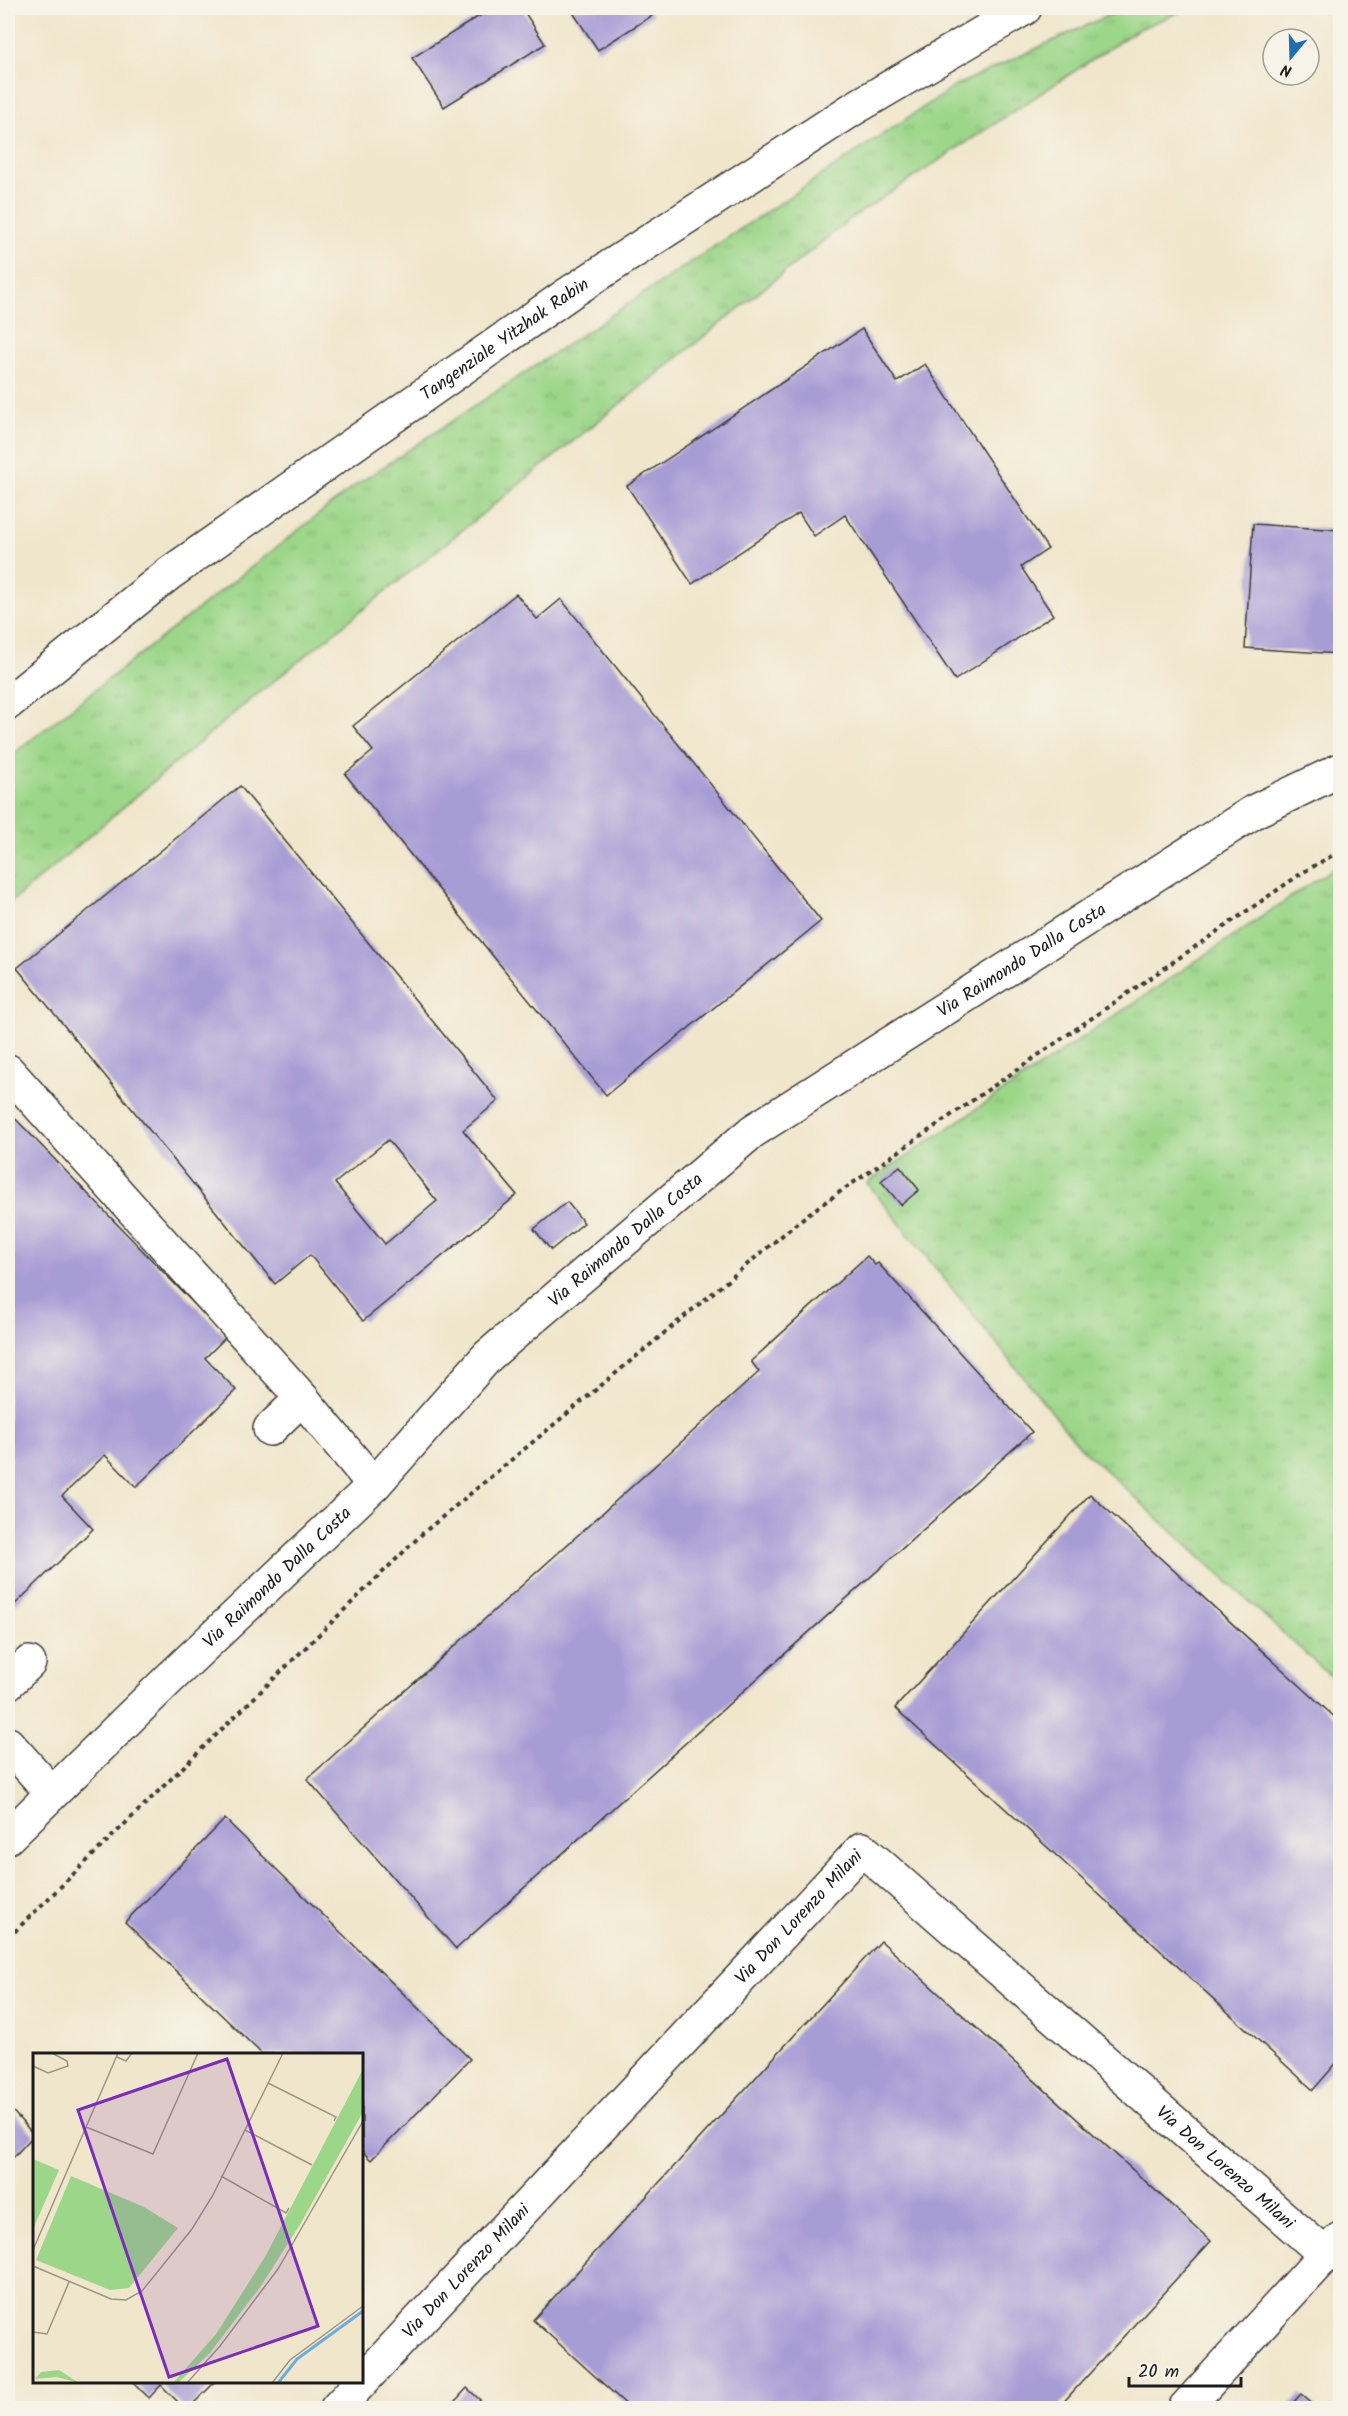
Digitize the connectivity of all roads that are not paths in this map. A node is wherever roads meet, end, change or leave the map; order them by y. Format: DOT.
graph roads {
  1 [pos="1025,8"];
  2 [pos="8,704"];
  3 [pos="1341,770"];
  4 [pos="8,1071"];
  5 [pos="302,1398"];
  6 [pos="270,1429"];
  7 [pos="374,1485"];
  8 [pos="8,1744"];
  9 [pos="52,1793"];
  10 [pos="8,1837"];
  11 [pos="1333,2247"];
  12 [pos="363,2381"];
  13 [pos="361,2383"];
  14 [pos="337,2409"];
  15 [pos="1185,2409"];
  1 -- 2 [label="street, Tangenziale Yitzhak Rabin"];
  3 -- 7 [label="street, Via Raimondo Dalla Costa"];
  4 -- 5 [label="street"];
  5 -- 6 [label="street"];
  5 -- 7 [label="street"];
  7 -- 9 [label="street, Via Raimondo Dalla Costa"];
  8 -- 9 [label="street"];
  9 -- 10 [label="street, Via Raimondo Dalla Costa"];
  11 -- 12 [label="street, Via Don Lorenzo Milani"];
  11 -- 15 [label="street"];
  13 -- 14 [label="street, Via Don Lorenzo Milani"];
}
